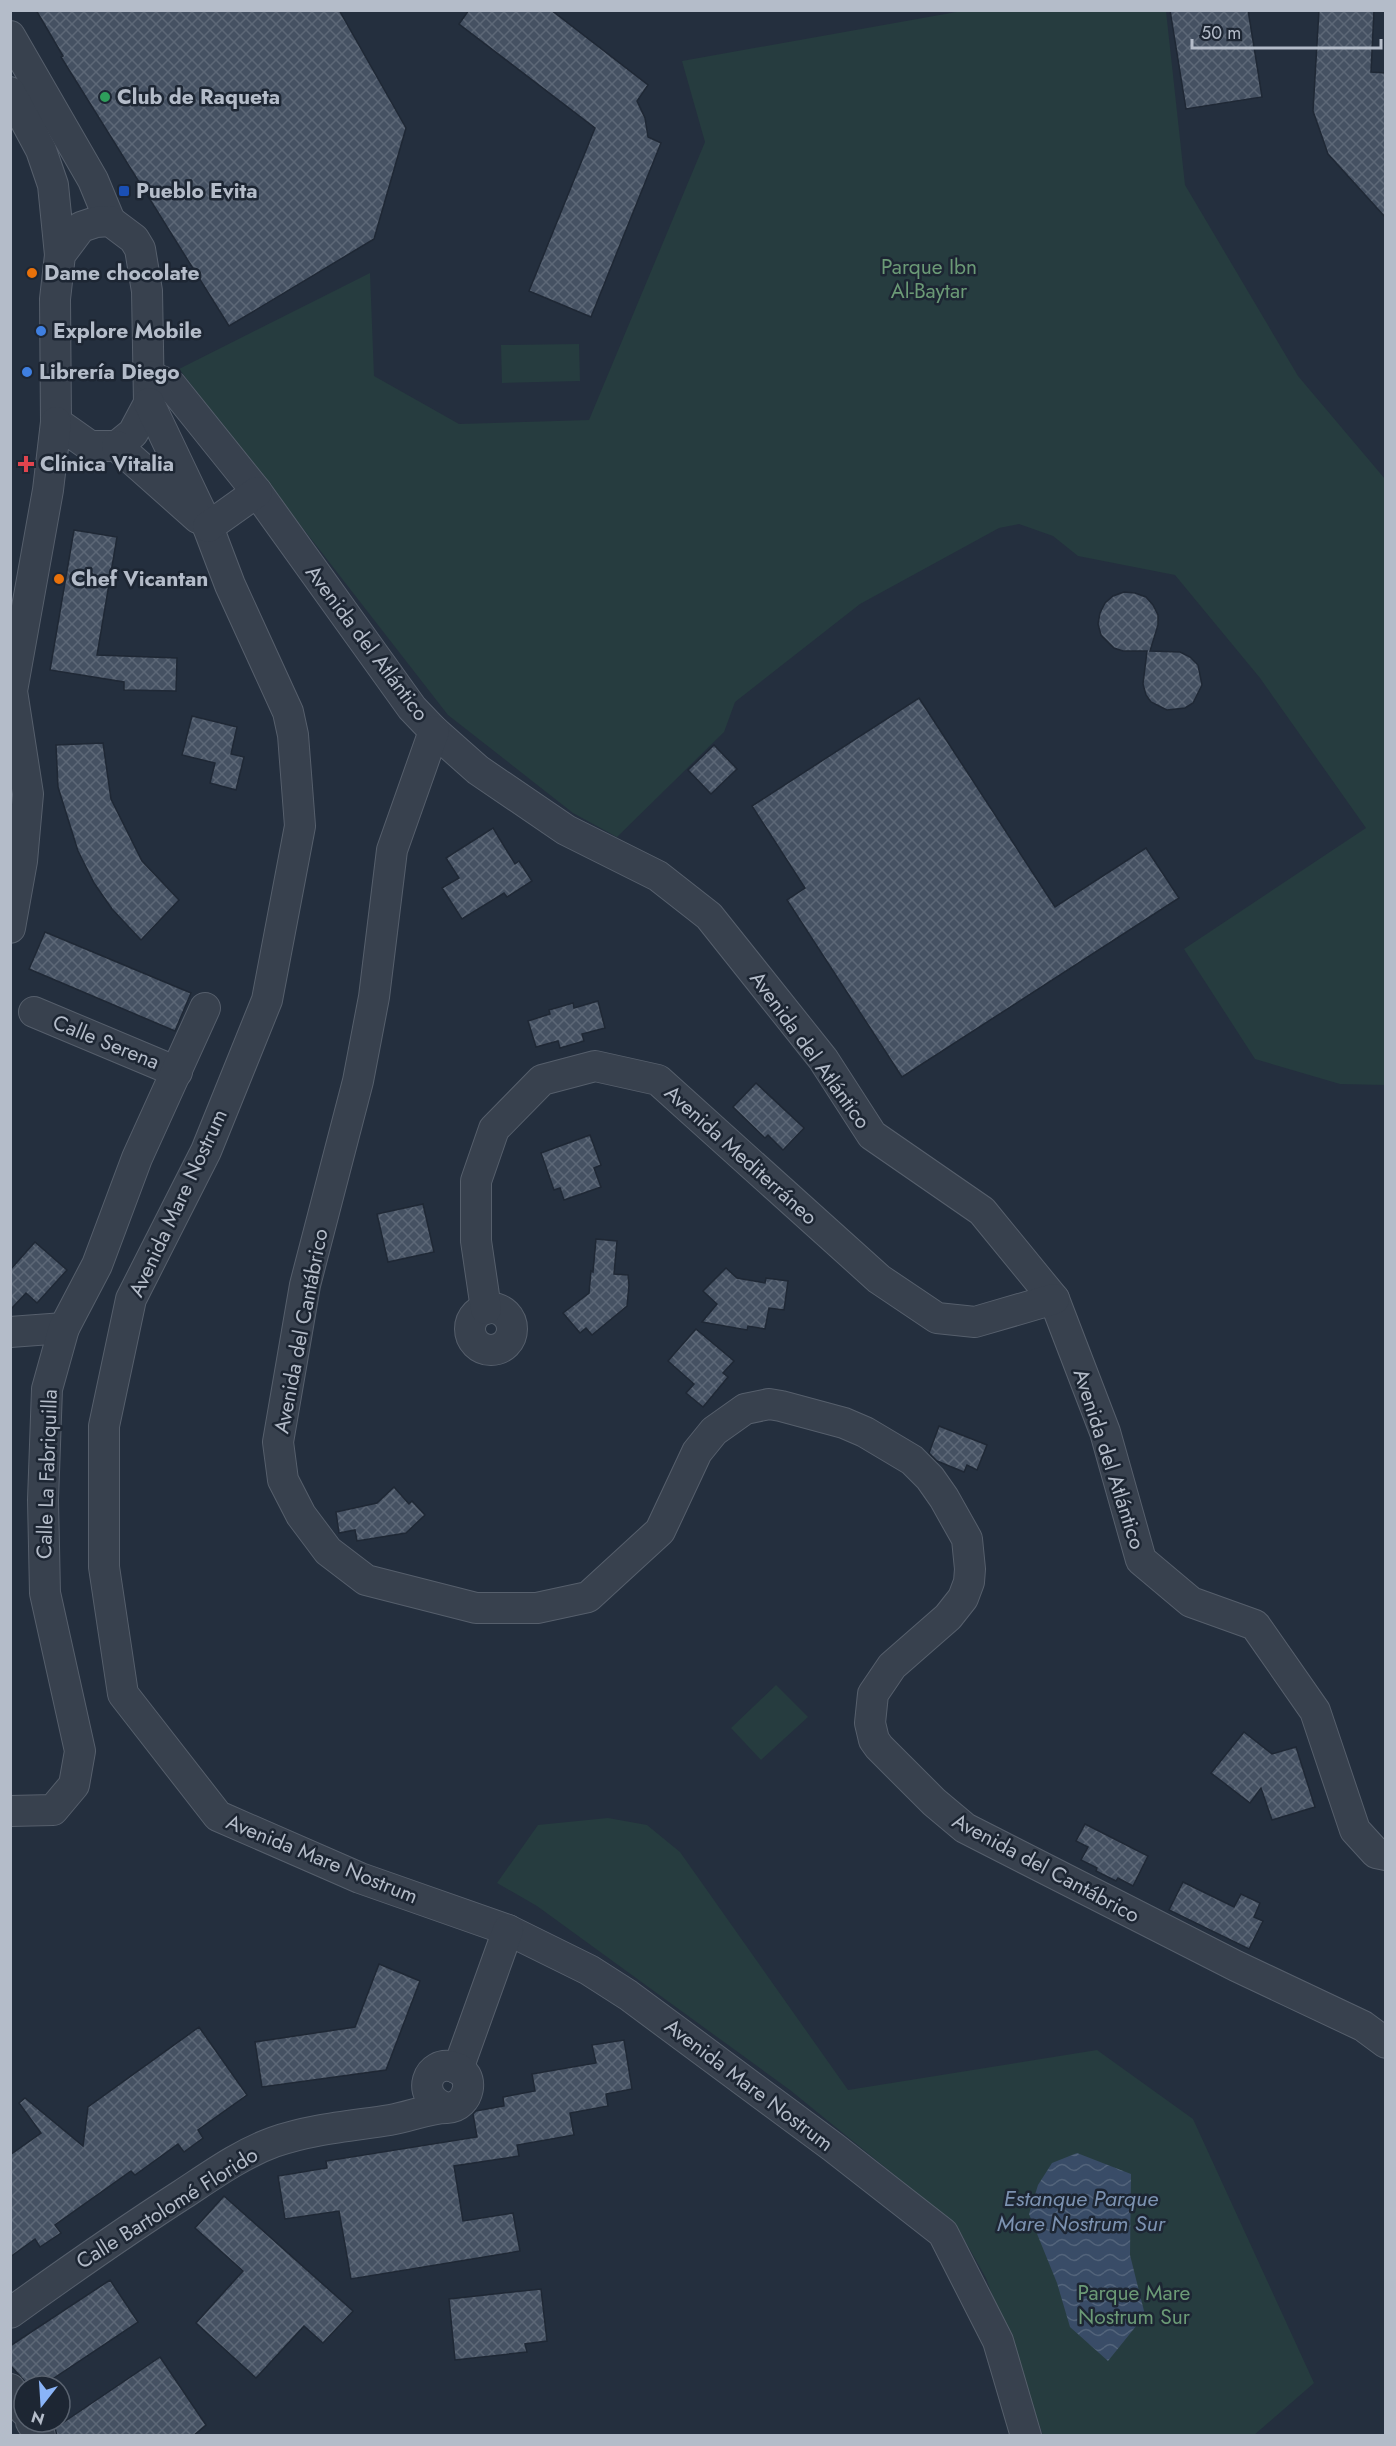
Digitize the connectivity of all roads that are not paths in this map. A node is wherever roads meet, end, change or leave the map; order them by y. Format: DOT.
graph roads {
  1 [pos="10,36"];
  2 [pos="10,92"];
  3 [pos="110,222"];
  4 [pos="60,255"];
  5 [pos="149,389"];
  6 [pos="56,422"];
  7 [pos="103,446"];
  8 [pos="48,490"];
  9 [pos="256,492"];
  10 [pos="208,527"];
  11 [pos="434,731"];
  12 [pos="10,928"];
  13 [pos="205,1008"];
  14 [pos="34,1012"];
  15 [pos="177,1072"];
  16 [pos="1054,1299"];
  17 [pos="486,1309"];
  18 [pos="64,1328"];
  19 [pos="10,1332"];
  20 [pos="10,1810"];
  21 [pos="1386,1855"];
  22 [pos="508,1930"];
  23 [pos="1386,2043"];
  24 [pos="10,2313"];
  25 [pos="1026,2436"];
  1 -- 3 [label="street"];
  2 -- 4 [label="street"];
  3 -- 4 [label="street"];
  3 -- 5 [label="street"];
  4 -- 6 [label="street"];
  5 -- 7 [label="street"];
  5 -- 9 [label="street, Avenida del Atlántico"];
  5 -- 10 [label="street, Avenida Mare Nostrum"];
  6 -- 7 [label="street, Avenida Mare Nostrum"];
  6 -- 8 [label="street"];
  7 -- 8 [label="street"];
  7 -- 10 [label="street, Avenida Mare Nostrum"];
  8 -- 12 [label="street"];
  9 -- 10 [label="street"];
  9 -- 11 [label="street, Avenida del Atlántico"];
  10 -- 22 [label="street, Avenida Mare Nostrum"];
  11 -- 16 [label="street, Avenida del Atlántico"];
  11 -- 23 [label="street, Avenida del Cantábrico"];
  13 -- 15 [label="street, Calle La Fabriquilla"];
  14 -- 15 [label="street, Calle Serena"];
  15 -- 18 [label="street, Calle La Fabriquilla"];
  16 -- 17 [label="street, Avenida Mediterráneo"];
  16 -- 21 [label="street, Avenida del Atlántico"];
  18 -- 19 [label="street"];
  18 -- 20 [label="street, Calle La Fabriquilla"];
  22 -- 24 [label="street, Calle Bartolomé Florido"];
  22 -- 25 [label="street, Avenida Mare Nostrum"];
}
